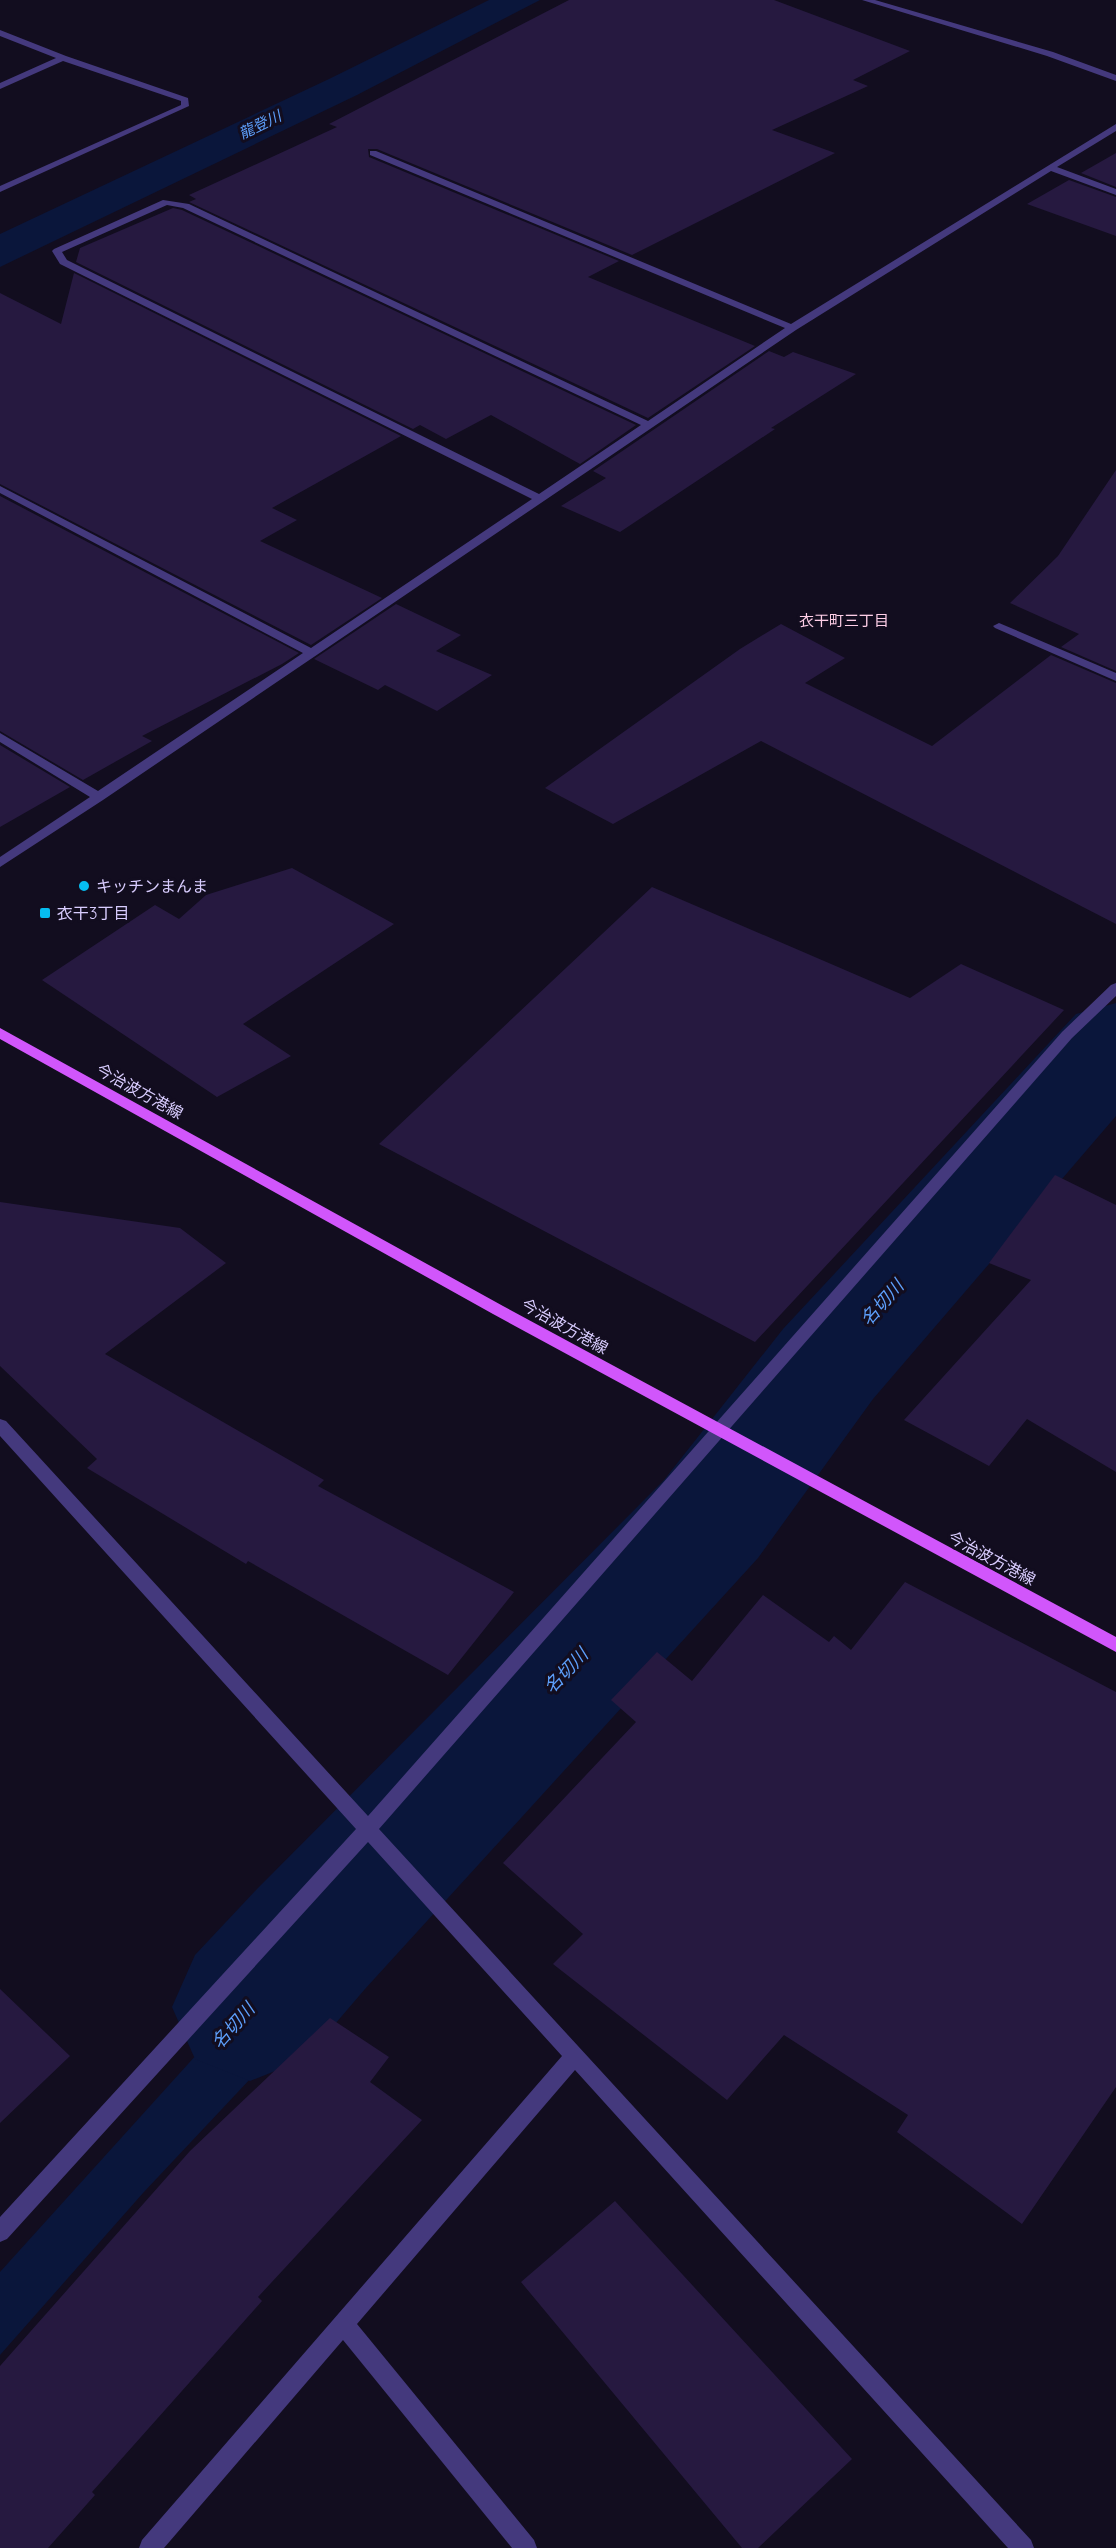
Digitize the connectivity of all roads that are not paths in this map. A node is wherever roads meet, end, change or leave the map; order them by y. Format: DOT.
graph roads {
  1 [pos="866,0"];
  2 [pos="0,33"];
  3 [pos="63,58"];
  4 [pos="1116,78"];
  5 [pos="0,86"];
  6 [pos="1116,127"];
  7 [pos="373,153"];
  8 [pos="1050,168"];
  9 [pos="0,189"];
  10 [pos="1116,192"];
  11 [pos="792,328"];
  12 [pos="649,425"];
  13 [pos="0,489"];
  14 [pos="541,499"];
  15 [pos="999,626"];
  16 [pos="312,653"];
  17 [pos="1116,677"];
  18 [pos="0,737"];
  19 [pos="99,797"];
  20 [pos="0,863"];
  21 [pos="1116,988"];
  22 [pos="0,1033"];
  23 [pos="0,1425"];
  24 [pos="718,1429"];
  25 [pos="1116,1645"];
  26 [pos="367,1830"];
  27 [pos="574,2057"];
  28 [pos="0,2232"];
  29 [pos="343,2324"];
  30 [pos="150,2548"];
  31 [pos="526,2548"];
  32 [pos="1023,2548"];
  1 -- 4 [label="street"];
  2 -- 3 [label="street"];
  3 -- 5 [label="street"];
  3 -- 9 [label="street"];
  6 -- 8 [label="street"];
  7 -- 11 [label="street"];
  8 -- 10 [label="street"];
  8 -- 11 [label="street"];
  11 -- 12 [label="street"];
  12 -- 14 [label="street"];
  12 -- 14 [label="street"];
  13 -- 16 [label="street"];
  14 -- 16 [label="street"];
  15 -- 17 [label="street"];
  16 -- 19 [label="street"];
  18 -- 19 [label="street"];
  19 -- 20 [label="street"];
  21 -- 24 [label="street"];
  22 -- 24 [label="main road, 今治波方港線"];
  23 -- 26 [label="street"];
  24 -- 25 [label="main road, 今治波方港線"];
  24 -- 26 [label="street"];
  26 -- 27 [label="street"];
  26 -- 28 [label="street"];
  27 -- 29 [label="street"];
  27 -- 32 [label="street"];
  29 -- 30 [label="street"];
  29 -- 31 [label="street"];
}
